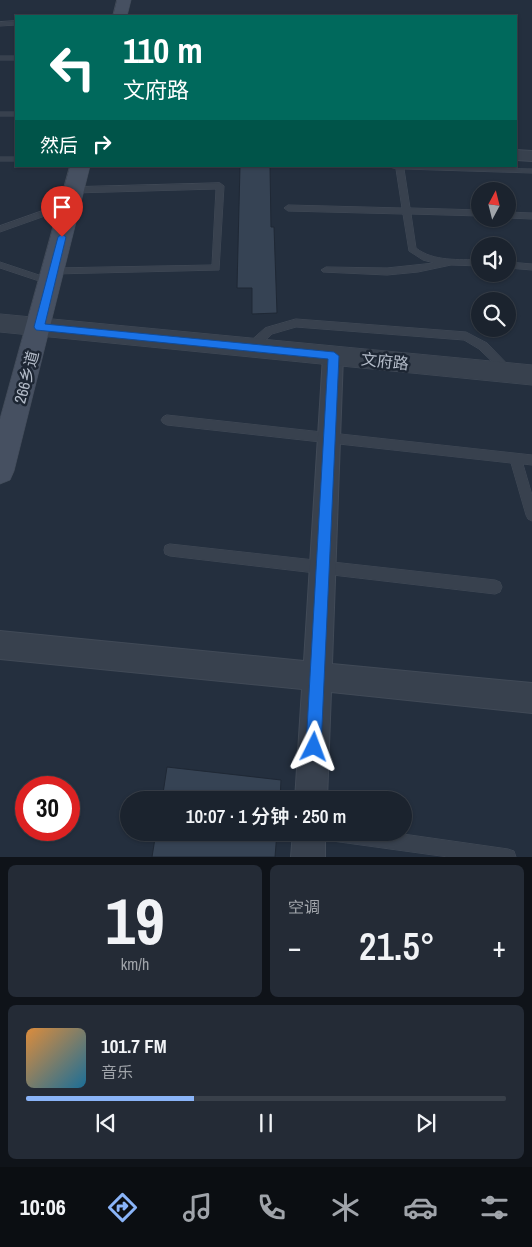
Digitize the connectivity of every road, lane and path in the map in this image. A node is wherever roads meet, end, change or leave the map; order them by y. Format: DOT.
graph roads {
  1 [pos="124,0"];
  2 [pos="120,15"];
  3 [pos="0,24"];
  4 [pos="15,24"];
  5 [pos="0,58"];
  6 [pos="15,58"];
  7 [pos="0,114"];
  8 [pos="15,114"];
  9 [pos="517,155"];
  10 [pos="532,156"];
  11 [pos="0,159"];
  12 [pos="15,159"];
  13 [pos="80,167"];
  14 [pos="400,167"];
  15 [pos="532,171"];
  16 [pos="72,197"];
  17 [pos="288,208"];
  18 [pos="405,210"];
  19 [pos="471,213"];
  20 [pos="516,215"];
  21 [pos="532,216"];
  22 [pos="0,229"];
  23 [pos="456,261"];
  24 [pos="471,262"];
  25 [pos="0,265"];
  26 [pos="516,265"];
  27 [pos="532,266"];
  28 [pos="326,270"];
  29 [pos="52,276"];
  30 [pos="0,323"];
  31 [pos="39,327"];
  32 [pos="250,348"];
  33 [pos="334,356"];
  34 [pos="522,374"];
  35 [pos="167,420"];
  36 [pos="329,438"];
  37 [pos="515,458"];
  38 [pos="532,460"];
  39 [pos="0,471"];
  40 [pos="532,515"];
  41 [pos="170,550"];
  42 [pos="323,567"];
  43 [pos="495,587"];
  44 [pos="0,645"];
  45 [pos="318,677"];
  46 [pos="532,698"];
  47 [pos="312,791"];
  48 [pos="309,841"];
  49 [pos="391,841"];
  50 [pos="308,857"];
  51 [pos="508,857"];
  1 -- 2 [label="main road"];
  3 -- 4 [label="lane"];
  5 -- 6 [label="lane"];
  7 -- 8 [label="lane"];
  9 -- 10 [label="street"];
  11 -- 12 [label="lane"];
  13 -- 16 [label="main road, 266乡道"];
  14 -- 15 [label="lane"];
  14 -- 18 [label="lane"];
  16 -- 22 [label="lane"];
  16 -- 29 [label="main road, 266乡道"];
  16 -- 29 [label="lane"];
  17 -- 18 [label="lane"];
  18 -- 19 [label="lane"];
  18 -- 23 [label="lane"];
  20 -- 21 [label="lane"];
  23 -- 24 [label="lane"];
  23 -- 28 [label="lane"];
  25 -- 29 [label="lane"];
  26 -- 27 [label="lane"];
  29 -- 31 [label="main road, 266乡道"];
  30 -- 31 [label="street, 文府路"];
  31 -- 32 [label="street, 文府路"];
  31 -- 39 [label="main road, 266乡道"];
  32 -- 33 [label="street, 文府路"];
  32 -- 34 [label="lane"];
  33 -- 34 [label="street, 文府路"];
  33 -- 36 [label="street"];
  35 -- 36 [label="lane"];
  36 -- 37 [label="lane"];
  36 -- 42 [label="street"];
  37 -- 38 [label="lane"];
  37 -- 40 [label="lane"];
  41 -- 42 [label="lane"];
  42 -- 43 [label="lane"];
  42 -- 45 [label="street"];
  44 -- 45 [label="street"];
  45 -- 46 [label="street"];
  45 -- 47 [label="street"];
  48 -- 50 [label="street"];
  49 -- 51 [label="lane"];
}
